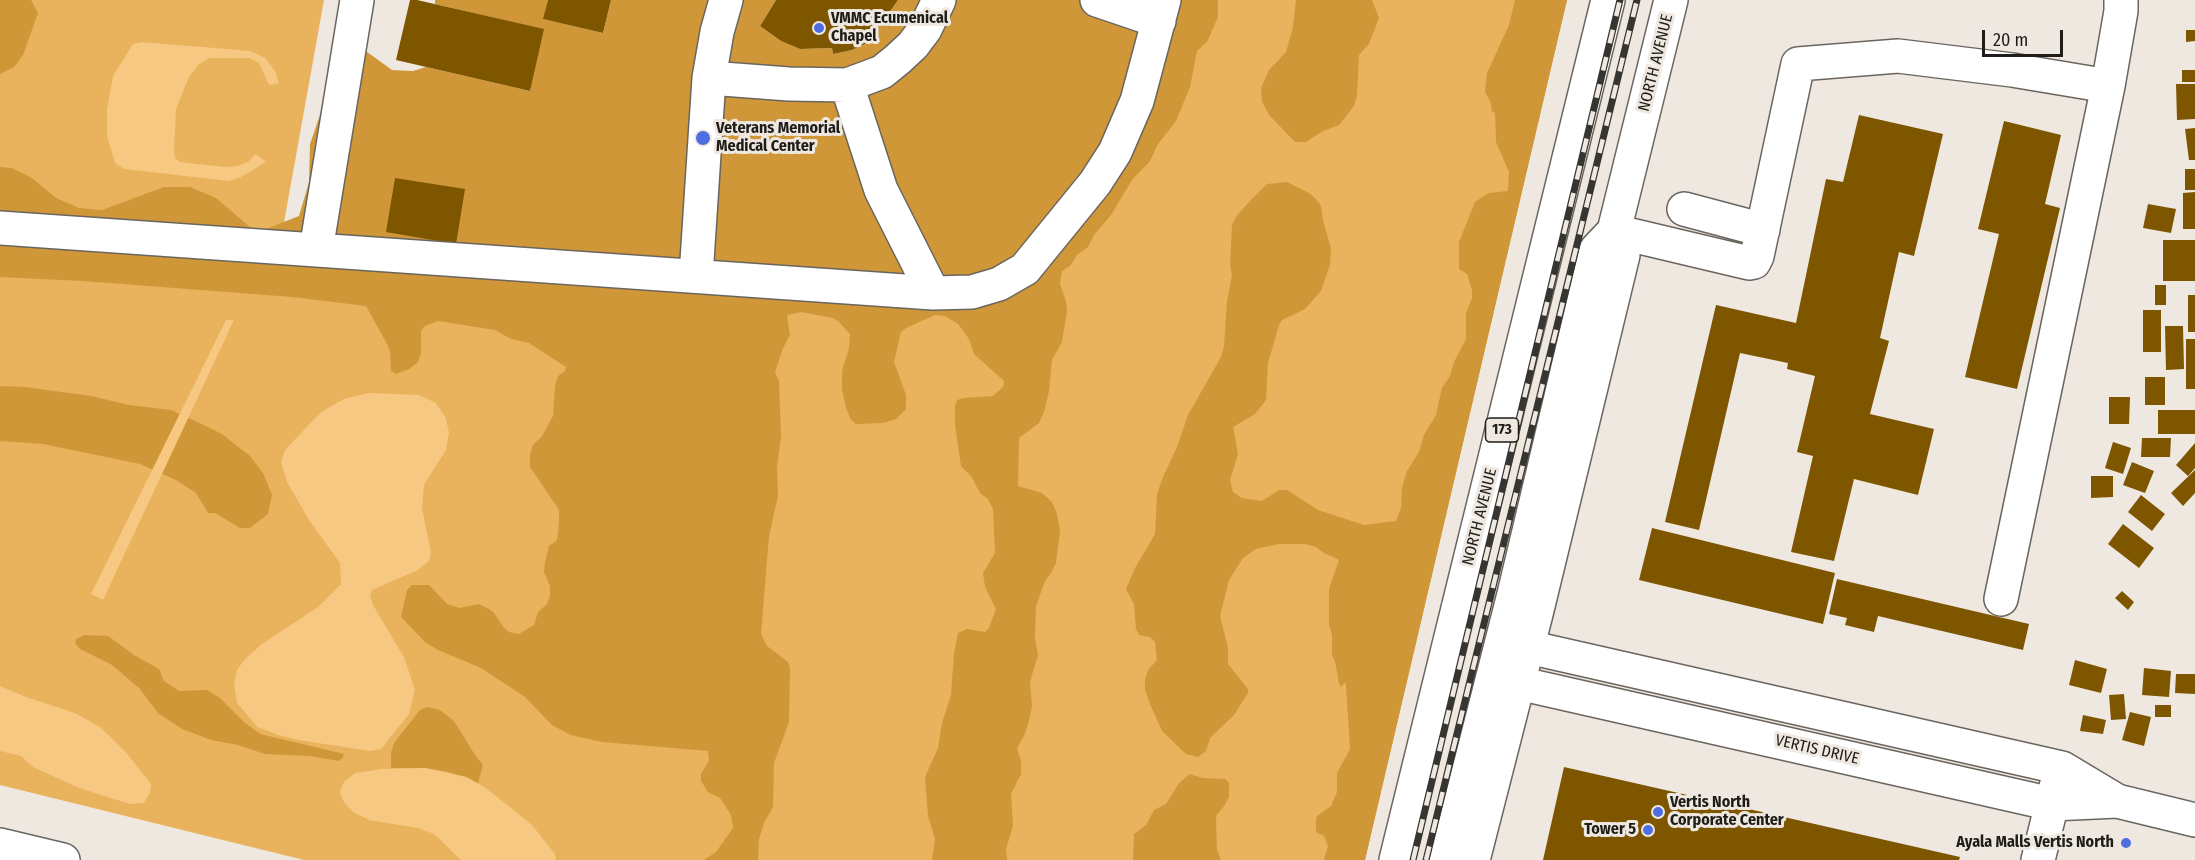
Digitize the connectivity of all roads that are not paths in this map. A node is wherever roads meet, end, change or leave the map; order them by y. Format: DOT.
graph roads {
  1 [pos="357,0"];
  2 [pos="726,0"];
  3 [pos="939,0"];
  4 [pos="1097,0"];
  5 [pos="1608,0"];
  6 [pos="1671,0"];
  7 [pos="2121,0"];
  8 [pos="1162,10"];
  9 [pos="709,78"];
  10 [pos="847,85"];
  11 [pos="2108,86"];
  12 [pos="1684,209"];
  13 [pos="0,228"];
  14 [pos="1762,230"];
  15 [pos="1614,231"];
  16 [pos="316,250"];
  17 [pos="696,276"];
  18 [pos="933,293"];
  19 [pos="1514,594"];
  20 [pos="2001,599"];
  21 [pos="1528,647"];
  22 [pos="1518,683"];
  23 [pos="1486,703"];
  24 [pos="2062,768"];
  25 [pos="2117,801"];
  26 [pos="2052,804"];
  27 [pos="2195,819"];
  28 [pos="15,852"];
  29 [pos="63,860"];
  30 [pos="1396,860"];
  31 [pos="1446,860"];
  32 [pos="1473,860"];
  33 [pos="2038,860"];
  1 -- 16 [label="main road"];
  2 -- 9 [label="main road"];
  3 -- 10 [label="main road"];
  4 -- 8 [label="main road"];
  5 -- 30 [label="main road, NORTH AVENUE / 173"];
  6 -- 15 [label="main road, NORTH AVENUE"];
  7 -- 11 [label="main road"];
  8 -- 18 [label="main road"];
  9 -- 10 [label="main road"];
  9 -- 17 [label="main road"];
  10 -- 18 [label="main road"];
  11 -- 14 [label="main road"];
  11 -- 20 [label="main road"];
  12 -- 14 [label="main road"];
  13 -- 16 [label="main road"];
  14 -- 15 [label="main road"];
  15 -- 19 [label="main road, NORTH AVENUE"];
  15 -- 21 [label="main road, NORTH AVENUE"];
  16 -- 17 [label="main road"];
  17 -- 18 [label="main road"];
  19 -- 21 [label="main road"];
  19 -- 23 [label="main road, NORTH AVENUE"];
  21 -- 22 [label="main road, NORTH AVENUE"];
  21 -- 24 [label="main road, VERTIS DRIVE"];
  22 -- 23 [label="main road"];
  22 -- 26 [label="main road, VERTIS DRIVE"];
  22 -- 32 [label="main road, NORTH AVENUE"];
  23 -- 31 [label="main road, NORTH AVENUE"];
  24 -- 25 [label="main road, VERTIS DRIVE"];
  24 -- 26 [label="main road"];
  25 -- 26 [label="main road, VERTIS DRIVE"];
  25 -- 27 [label="main road, VERTIS DRIVE"];
  26 -- 33 [label="main road"];
  28 -- 29 [label="main road"];
}
